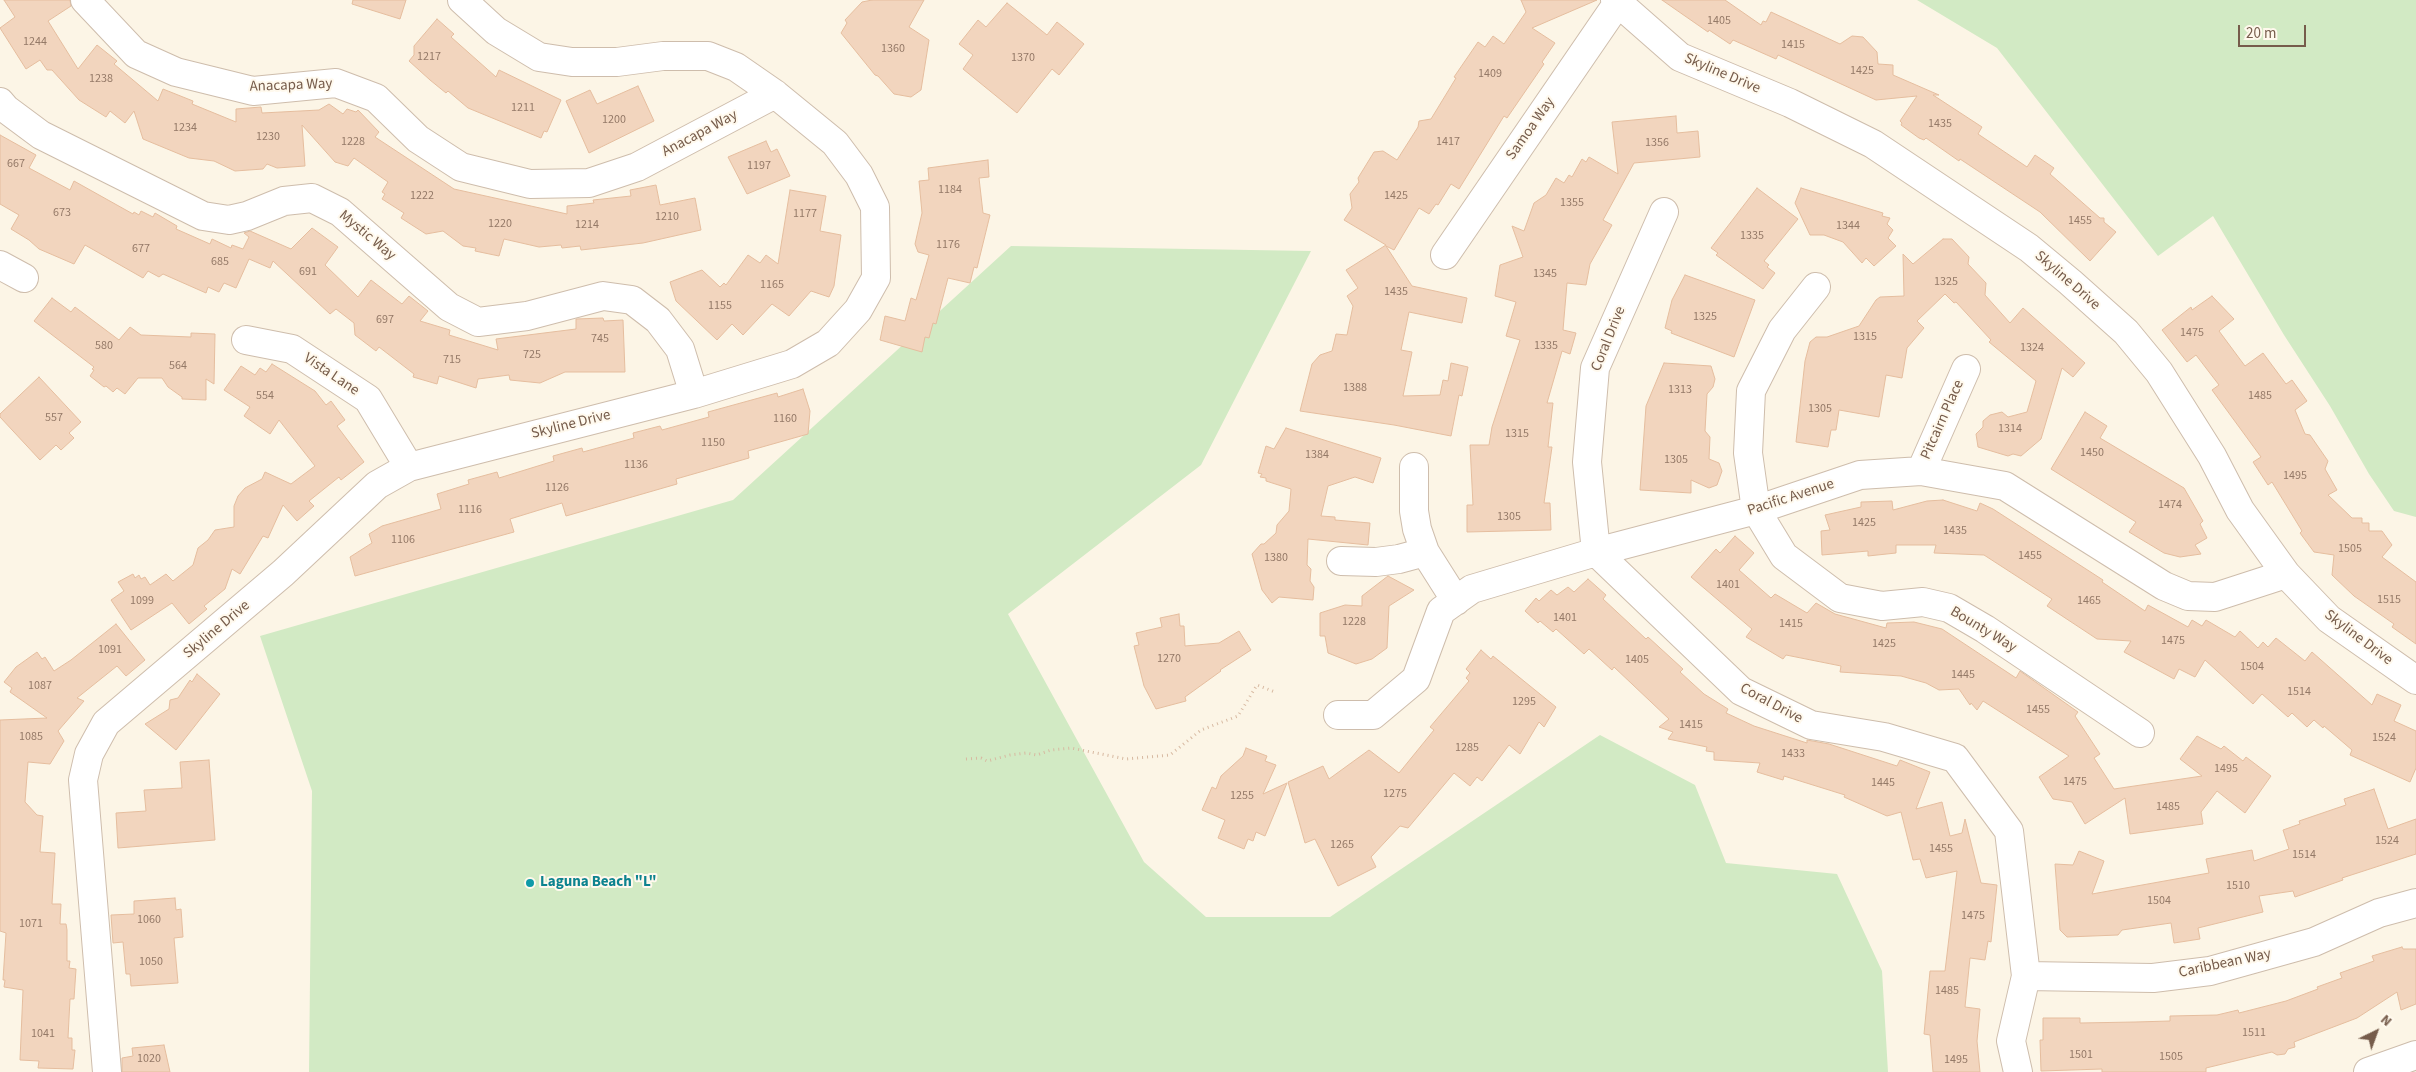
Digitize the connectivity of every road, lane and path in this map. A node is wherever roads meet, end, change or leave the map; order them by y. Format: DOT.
graph roads {
  1 [pos="85,0"];
  2 [pos="462,0"];
  3 [pos="1616,2"];
  4 [pos="775,94"];
  5 [pos="0,102"];
  6 [pos="1664,212"];
  7 [pos="1445,255"];
  8 [pos="0,265"];
  9 [pos="24,278"];
  10 [pos="1816,287"];
  11 [pos="246,340"];
  12 [pos="1966,369"];
  13 [pos="694,394"];
  14 [pos="409,467"];
  15 [pos="1414,467"];
  16 [pos="1920,471"];
  17 [pos="1756,510"];
  18 [pos="1425,552"];
  19 [pos="1596,552"];
  20 [pos="1341,561"];
  21 [pos="2286,574"];
  22 [pos="1456,601"];
  23 [pos="2416,680"];
  24 [pos="1275,692"];
  25 [pos="1338,715"];
  26 [pos="2140,733"];
  27 [pos="966,759"];
  28 [pos="2416,903"];
  29 [pos="2026,976"];
  30 [pos="2416,1054"];
  31 [pos="107,1072"];
  32 [pos="2018,1072"];
  33 [pos="2368,1072"];
  1 -- 4 [label="street, Anacapa Way"];
  2 -- 4 [label="street, Skyline Drive"];
  3 -- 7 [label="street, Samoa Way"];
  3 -- 21 [label="street, Skyline Drive"];
  4 -- 13 [label="street, Skyline Drive"];
  5 -- 13 [label="street, Mystic Way"];
  6 -- 19 [label="street, Coral Drive"];
  8 -- 9 [label="street"];
  10 -- 17 [label="street, Bounty Way"];
  11 -- 14 [label="street, Vista Lane"];
  12 -- 16 [label="street, Pitcairn Place"];
  13 -- 14 [label="street, Skyline Drive"];
  14 -- 31 [label="street, Skyline Drive"];
  15 -- 18 [label="street"];
  16 -- 17 [label="street, Pacific Avenue"];
  16 -- 21 [label="street, Pacific Avenue"];
  17 -- 19 [label="street, Pacific Avenue"];
  17 -- 26 [label="street, Bounty Way"];
  18 -- 20 [label="street"];
  18 -- 22 [label="street"];
  19 -- 22 [label="street, Pacific Avenue"];
  19 -- 29 [label="street, Coral Drive"];
  21 -- 23 [label="street, Skyline Drive"];
  22 -- 25 [label="street, Pacific Avenue"];
  24 -- 27 [label="path"];
  28 -- 29 [label="street, Caribbean Way"];
  29 -- 32 [label="street, Coral Drive"];
  30 -- 33 [label="street"];
}
